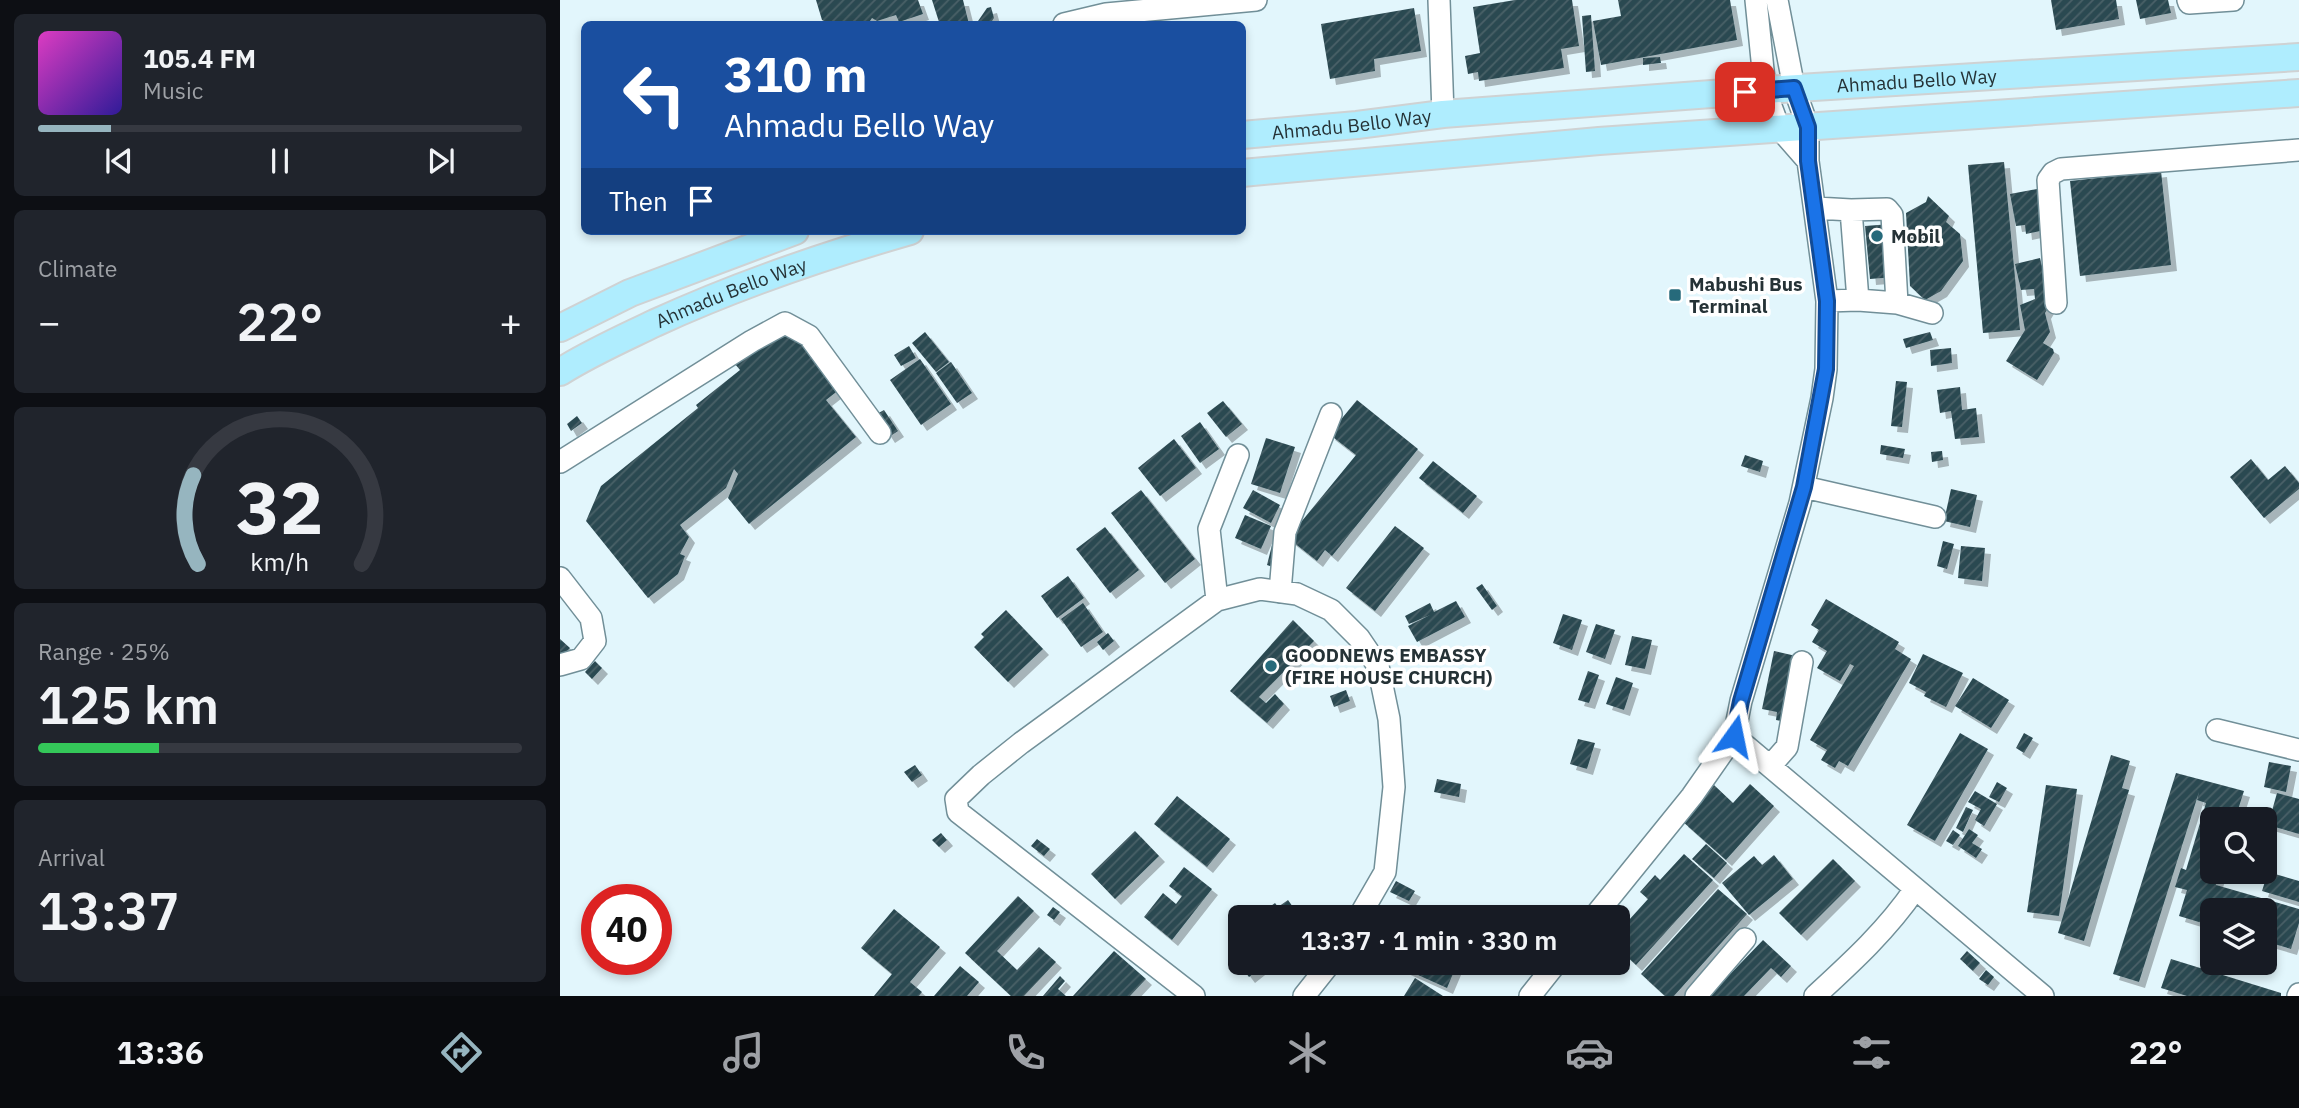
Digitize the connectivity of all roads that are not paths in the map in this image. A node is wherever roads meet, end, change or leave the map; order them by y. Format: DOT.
graph roads {
  1 [pos="1256,0"];
  2 [pos="1439,0"];
  3 [pos="1756,0"];
  4 [pos="1777,0"];
  5 [pos="2188,0"];
  6 [pos="2233,0"];
  7 [pos="1104,7"];
  8 [pos="1072,21"];
  9 [pos="2299,57"];
  10 [pos="1794,88"];
  11 [pos="1765,90"];
  12 [pos="2299,93"];
  13 [pos="1443,114"];
  14 [pos="1808,127"];
  15 [pos="1779,128"];
  16 [pos="1246,135"];
  17 [pos="2299,150"];
  18 [pos="1808,161"];
  19 [pos="1246,173"];
  20 [pos="1816,208"];
  21 [pos="1852,210"];
  22 [pos="784,235"];
  23 [pos="897,235"];
  24 [pos="1858,300"];
  25 [pos="1827,301"];
  26 [pos="1897,303"];
  27 [pos="2056,303"];
  28 [pos="1932,313"];
  29 [pos="560,328"];
  30 [pos="560,372"];
  31 [pos="1331,414"];
  32 [pos="880,433"];
  33 [pos="1237,455"];
  34 [pos="560,462"];
  35 [pos="1804,487"];
  36 [pos="1936,517"];
  37 [pos="560,578"];
  38 [pos="1280,592"];
  39 [pos="1217,600"];
  40 [pos="1802,662"];
  41 [pos="560,665"];
  42 [pos="2217,730"];
  43 [pos="1734,736"];
  44 [pos="2299,750"];
  45 [pos="1762,760"];
  46 [pos="1915,889"];
  47 [pos="1366,905"];
  48 [pos="1604,905"];
  49 [pos="1745,939"];
  50 [pos="1321,975"];
  51 [pos="1547,975"];
  52 [pos="1194,996"];
  53 [pos="1304,996"];
  54 [pos="1530,996"];
  55 [pos="1696,996"];
  56 [pos="1815,996"];
  57 [pos="2043,996"];
  1 -- 7 [label="street"];
  2 -- 13 [label="street"];
  3 -- 11 [label="street"];
  4 -- 10 [label="street"];
  5 -- 6 [label="street"];
  7 -- 8 [label="street"];
  9 -- 10 [label="main road, Ahmadu Bello Way"];
  10 -- 11 [label="main road, Ahmadu Bello Way"];
  10 -- 14 [label="street"];
  11 -- 13 [label="main road, Ahmadu Bello Way"];
  11 -- 15 [label="street"];
  12 -- 14 [label="main road, Ahmadu Bello Way"];
  13 -- 16 [label="main road, Ahmadu Bello Way"];
  14 -- 15 [label="main road, Ahmadu Bello Way"];
  14 -- 18 [label="street"];
  15 -- 18 [label="street"];
  15 -- 19 [label="main road, Ahmadu Bello Way"];
  17 -- 27 [label="street"];
  18 -- 20 [label="street"];
  20 -- 21 [label="street"];
  20 -- 25 [label="street"];
  21 -- 24 [label="street"];
  21 -- 26 [label="street"];
  22 -- 29 [label="main road, Ahmadu Bello Way"];
  23 -- 30 [label="main road, Ahmadu Bello Way"];
  24 -- 25 [label="street"];
  24 -- 26 [label="street"];
  25 -- 35 [label="street"];
  26 -- 28 [label="street"];
  31 -- 38 [label="street"];
  32 -- 34 [label="street"];
  33 -- 39 [label="street"];
  35 -- 36 [label="street"];
  35 -- 43 [label="street"];
  37 -- 41 [label="street"];
  38 -- 39 [label="street"];
  38 -- 47 [label="street"];
  39 -- 52 [label="street"];
  40 -- 45 [label="street"];
  42 -- 44 [label="street"];
  43 -- 45 [label="street"];
  43 -- 48 [label="street"];
  45 -- 46 [label="street"];
  46 -- 56 [label="street"];
  46 -- 57 [label="street"];
  49 -- 55 [label="street"];
  50 -- 53 [label="street"];
  51 -- 54 [label="street"];
}
